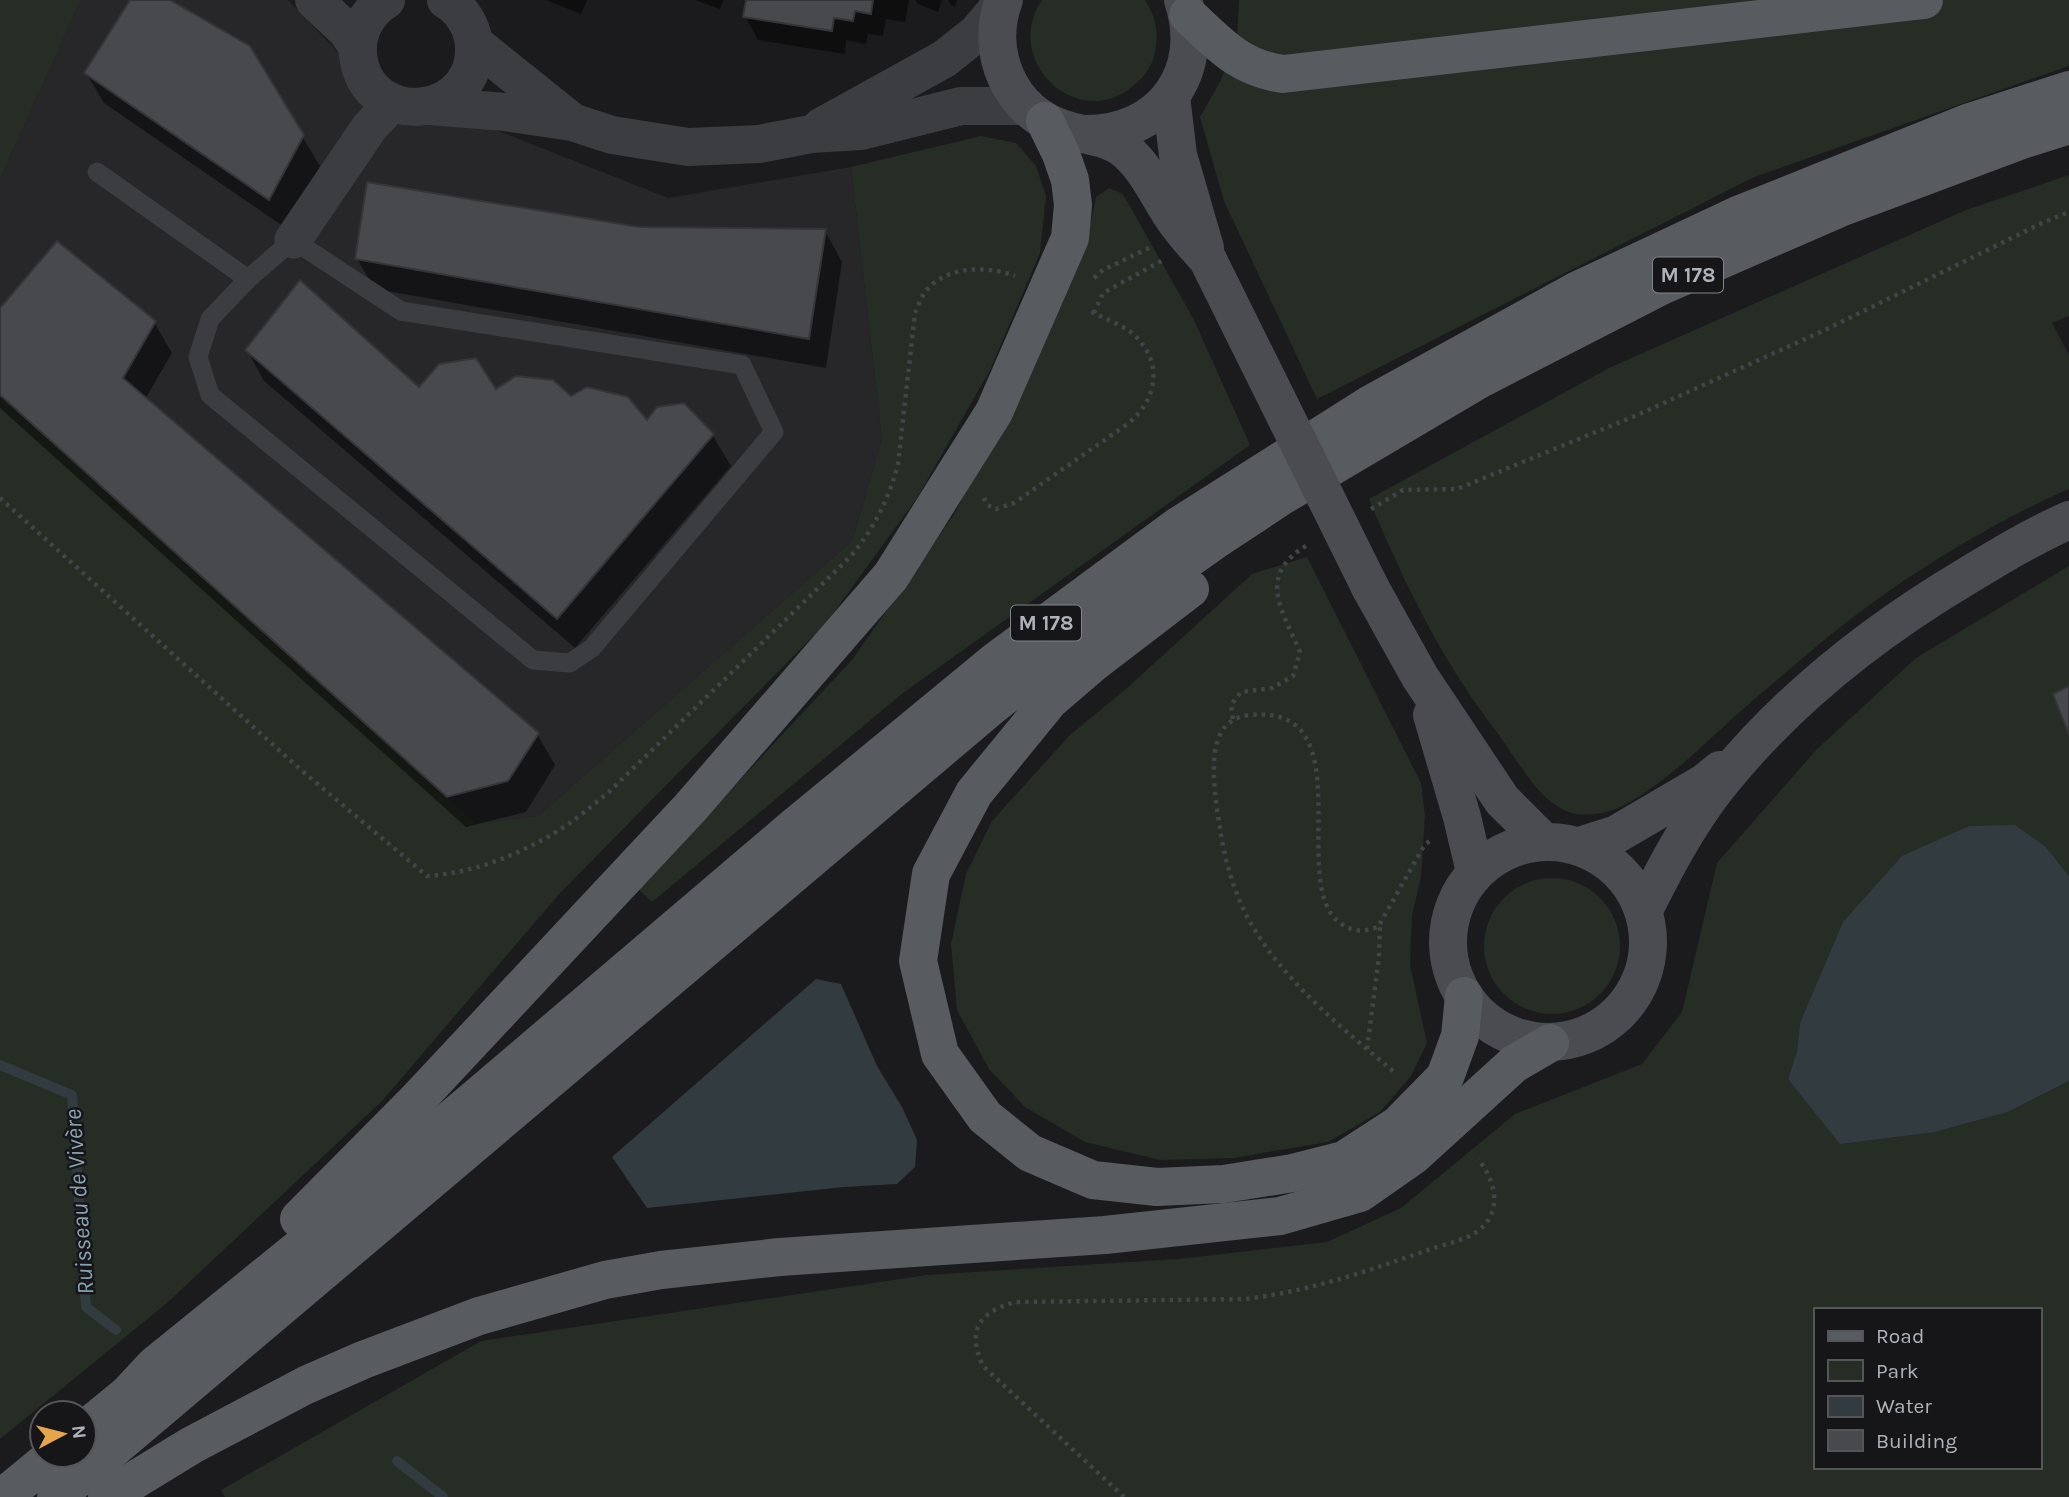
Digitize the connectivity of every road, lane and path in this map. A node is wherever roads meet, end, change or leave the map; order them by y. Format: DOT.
graph roads {
  1 [pos="314,0"];
  2 [pos="386,0"];
  3 [pos="446,0"];
  4 [pos="1924,0"];
  5 [pos="1003,1"];
  6 [pos="1186,7"];
  7 [pos="474,43"];
  8 [pos="358,47"];
  9 [pos="2069,90"];
  10 [pos="1171,96"];
  11 [pos="392,103"];
  12 [pos="431,106"];
  13 [pos="1035,113"];
  14 [pos="572,122"];
  15 [pos="2069,125"];
  16 [pos="811,134"];
  17 [pos="1086,134"];
  18 [pos="97,172"];
  19 [pos="2069,212"];
  20 [pos="293,240"];
  21 [pos="1153,246"];
  22 [pos="1190,258"];
  23 [pos="248,279"];
  24 [pos="1027,281"];
  25 [pos="1090,283"];
  26 [pos="1328,470"];
  27 [pos="984,491"];
  28 [pos="0,498"];
  29 [pos="1369,509"];
  30 [pos="2069,520"];
  31 [pos="1313,542"];
  32 [pos="1420,677"];
  33 [pos="1233,719"];
  34 [pos="1754,743"];
  35 [pos="1434,838"];
  36 [pos="1561,843"];
  37 [pos="1475,872"];
  38 [pos="1644,910"];
  39 [pos="1380,925"];
  40 [pos="1464,996"];
  41 [pos="1550,1043"];
  42 [pos="1367,1050"];
  43 [pos="1393,1072"];
  44 [pos="1478,1159"];
  45 [pos="155,1365"];
  46 [pos="98,1419"];
  47 [pos="37,1469"];
  48 [pos="3,1497"];
  49 [pos="57,1497"];
  50 [pos="107,1497"];
  51 [pos="1124,1497"];
  1 -- 8 [label="street"];
  2 -- 8 [label="street"];
  3 -- 7 [label="street"];
  4 -- 6 [label="main road"];
  5 -- 13 [label="main road"];
  5 -- 16 [label="street"];
  6 -- 10 [label="main road"];
  7 -- 12 [label="street"];
  7 -- 14 [label="street"];
  8 -- 11 [label="street"];
  9 -- 45 [label="main road, M 178"];
  10 -- 17 [label="main road"];
  10 -- 22 [label="main road"];
  11 -- 12 [label="street"];
  11 -- 20 [label="street"];
  12 -- 14 [label="street"];
  13 -- 16 [label="street"];
  13 -- 17 [label="main road"];
  13 -- 45 [label="main road"];
  14 -- 16 [label="street"];
  15 -- 26 [label="main road, M 178"];
  17 -- 22 [label="main road"];
  18 -- 23 [label="lane"];
  19 -- 29 [label="path"];
  20 -- 23 [label="lane"];
  20 -- 23 [label="lane"];
  21 -- 25 [label="path"];
  22 -- 27 [label="path"];
  22 -- 32 [label="main road, bridge"];
  24 -- 28 [label="path"];
  26 -- 40 [label="main road"];
  26 -- 49 [label="main road, M 178"];
  30 -- 34 [label="main road"];
  31 -- 33 [label="path"];
  32 -- 36 [label="main road"];
  32 -- 37 [label="main road"];
  33 -- 39 [label="path"];
  33 -- 42 [label="path"];
  34 -- 36 [label="main road"];
  34 -- 38 [label="main road"];
  35 -- 39 [label="path"];
  36 -- 37 [label="main road"];
  36 -- 38 [label="main road"];
  37 -- 40 [label="main road"];
  38 -- 41 [label="main road"];
  39 -- 42 [label="path"];
  40 -- 41 [label="main road"];
  41 -- 50 [label="main road"];
  42 -- 43 [label="path"];
  44 -- 51 [label="path"];
  45 -- 46 [label="main road, M 178"];
  47 -- 48 [label="main road"];
}
